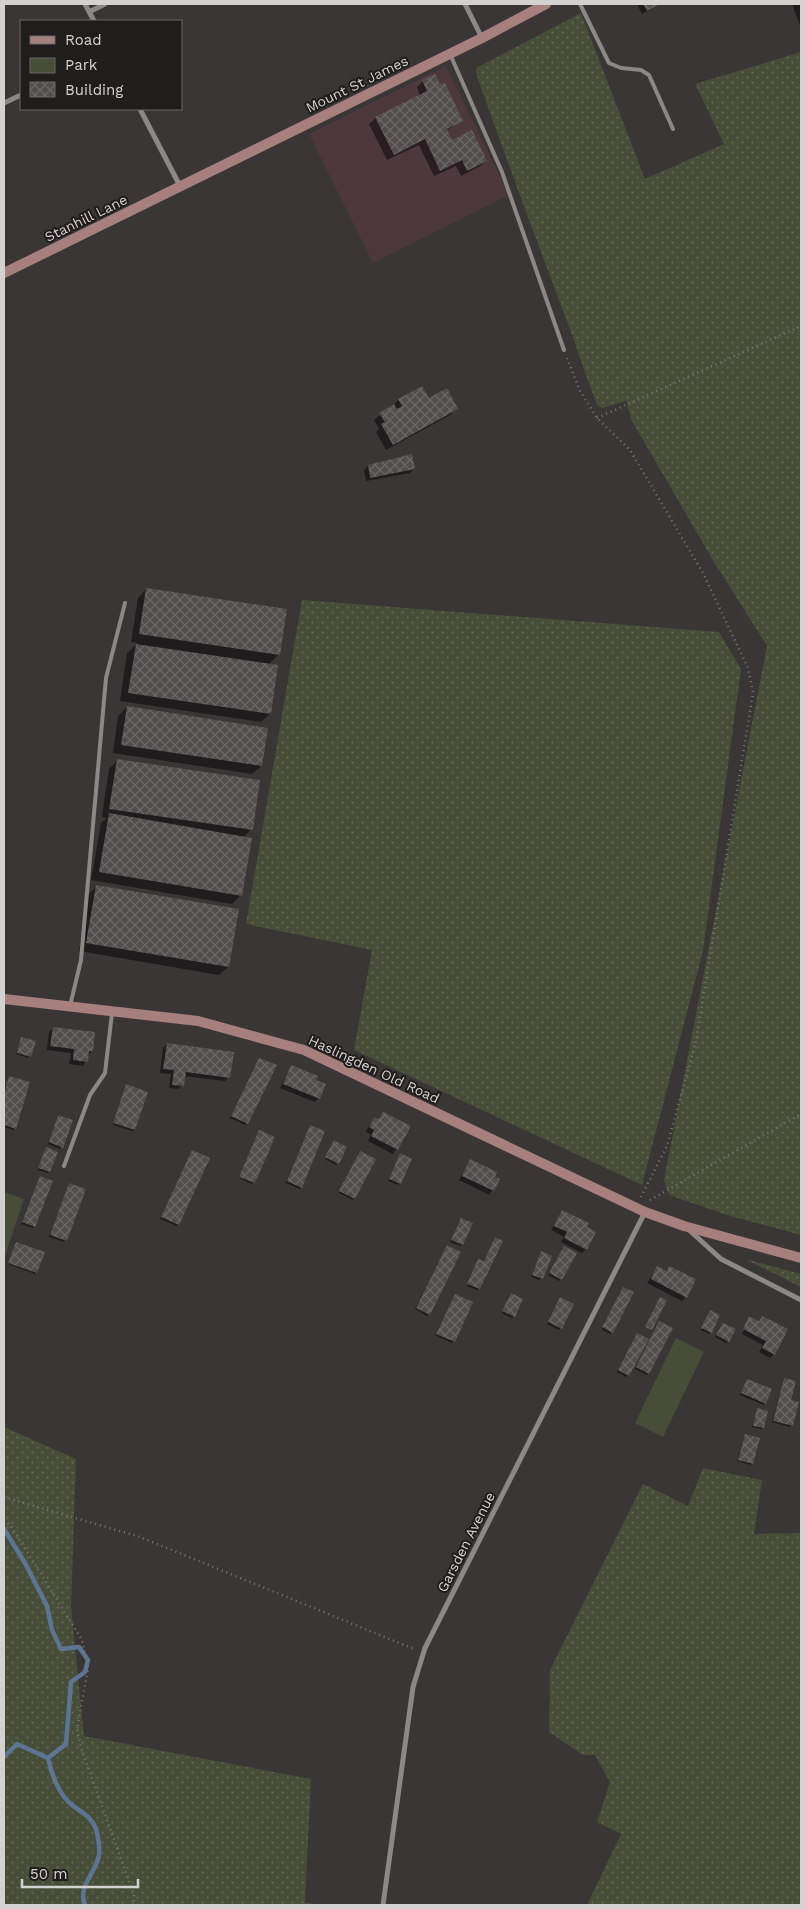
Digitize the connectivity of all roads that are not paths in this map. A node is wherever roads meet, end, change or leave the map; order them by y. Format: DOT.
graph roads {
  1 [pos="85,4"];
  2 [pos="105,4"];
  3 [pos="465,4"];
  4 [pos="546,4"];
  5 [pos="580,4"];
  6 [pos="89,12"];
  7 [pos="93,20"];
  8 [pos="482,38"];
  9 [pos="450,53"];
  10 [pos="20,96"];
  11 [pos="4,103"];
  12 [pos="141,110"];
  13 [pos="673,129"];
  14 [pos="180,187"];
  15 [pos="4,273"];
  16 [pos="564,350"];
  17 [pos="126,603"];
  18 [pos="4,999"];
  19 [pos="70,1006"];
  20 [pos="112,1011"];
  21 [pos="64,1166"];
  22 [pos="640,1210"];
  23 [pos="684,1226"];
  24 [pos="801,1258"];
  25 [pos="801,1300"];
  26 [pos="383,1905"];
  1 -- 6 [label="street"];
  2 -- 6 [label="street"];
  3 -- 8 [label="street"];
  4 -- 8 [label="main road, Mount St James"];
  5 -- 13 [label="lane"];
  6 -- 7 [label="street"];
  8 -- 9 [label="main road, Mount St James"];
  9 -- 14 [label="main road, Mount St James"];
  9 -- 16 [label="lane"];
  10 -- 11 [label="street"];
  12 -- 14 [label="street"];
  14 -- 15 [label="main road, Stanhill Lane"];
  17 -- 19 [label="lane"];
  18 -- 19 [label="main road, Haslingden Old Road"];
  19 -- 20 [label="main road, Haslingden Old Road"];
  20 -- 21 [label="lane"];
  20 -- 22 [label="main road, Haslingden Old Road"];
  22 -- 23 [label="main road, Haslingden Old Road"];
  22 -- 26 [label="street, Garsden Avenue"];
  23 -- 24 [label="main road, Haslingden Old Road"];
  23 -- 25 [label="street, Haslingden Old Road"];
}
